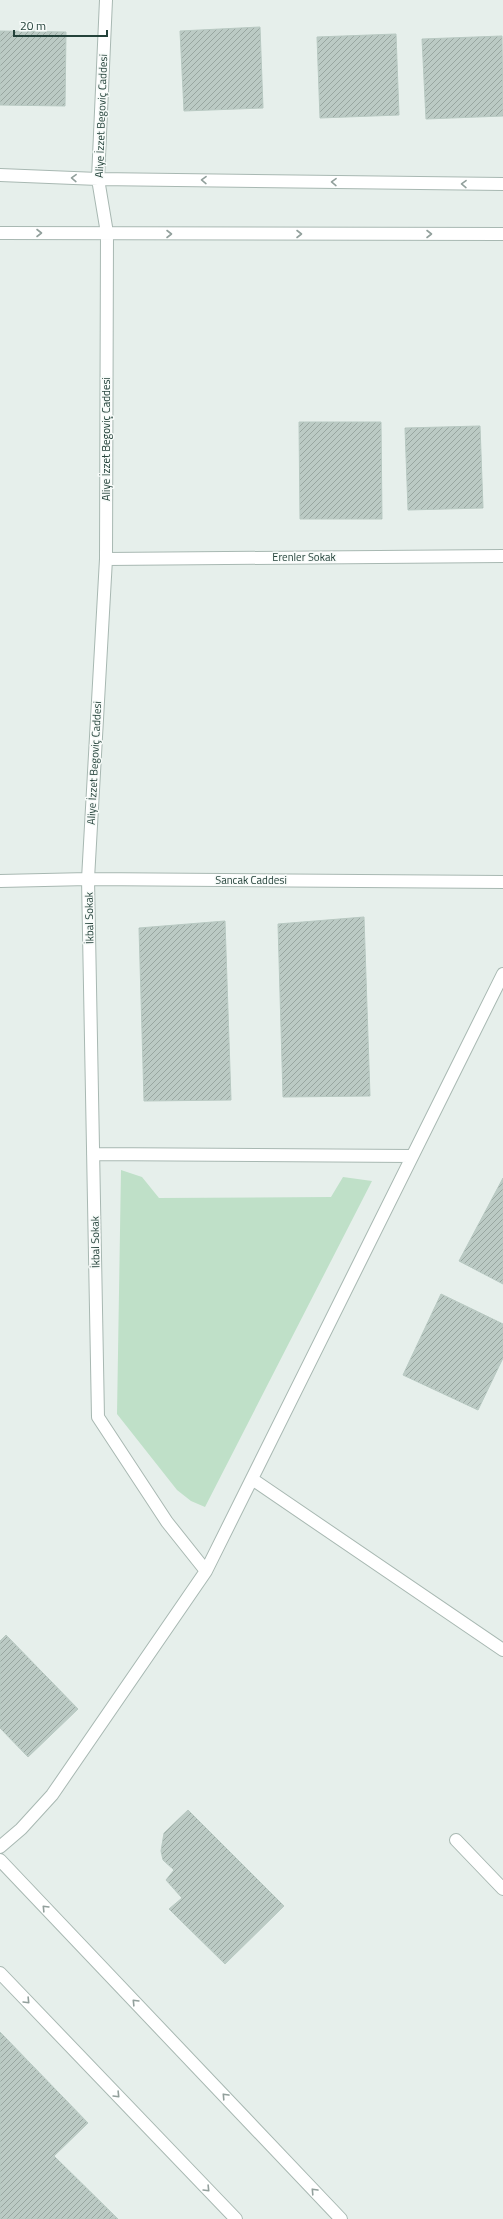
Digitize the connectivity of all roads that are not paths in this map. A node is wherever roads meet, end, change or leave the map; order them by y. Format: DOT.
graph roads {
  1 [pos="106,0"];
  2 [pos="0,175"];
  3 [pos="98,178"];
  4 [pos="503,184"];
  5 [pos="0,233"];
  6 [pos="107,233"];
  7 [pos="503,234"];
  8 [pos="503,556"];
  9 [pos="106,559"];
  10 [pos="88,879"];
  11 [pos="0,881"];
  12 [pos="503,882"];
  13 [pos="503,974"];
  14 [pos="93,1154"];
  15 [pos="412,1156"];
  16 [pos="252,1479"];
  17 [pos="206,1571"];
  18 [pos="503,1650"];
  19 [pos="456,1840"];
  20 [pos="0,1847"];
  21 [pos="0,1860"];
  22 [pos="503,1889"];
  23 [pos="0,1973"];
  24 [pos="236,2219"];
  25 [pos="341,2219"];
  1 -- 3 [label="street, Aliye İzzet Begoviç Caddesi"];
  3 -- 2 [label="street, one-way"];
  4 -- 3 [label="street, one-way"];
  3 -- 6 [label="street, Aliye İzzet Begoviç Caddesi"];
  5 -- 6 [label="street, one-way"];
  6 -- 7 [label="street, one-way"];
  6 -- 9 [label="street, Aliye İzzet Begoviç Caddesi"];
  8 -- 9 [label="street, Erenler Sokak"];
  9 -- 10 [label="street, Aliye İzzet Begoviç Caddesi"];
  10 -- 11 [label="street, Sancak Caddesi"];
  10 -- 12 [label="street, Sancak Caddesi"];
  10 -- 14 [label="street, İkbal Sokak"];
  13 -- 15 [label="street"];
  14 -- 15 [label="street"];
  14 -- 17 [label="street, İkbal Sokak"];
  15 -- 16 [label="street"];
  16 -- 17 [label="street"];
  16 -- 18 [label="street"];
  17 -- 20 [label="street"];
  19 -- 22 [label="street"];
  25 -- 21 [label="street, one-way"];
  23 -- 24 [label="street, one-way"];
}
